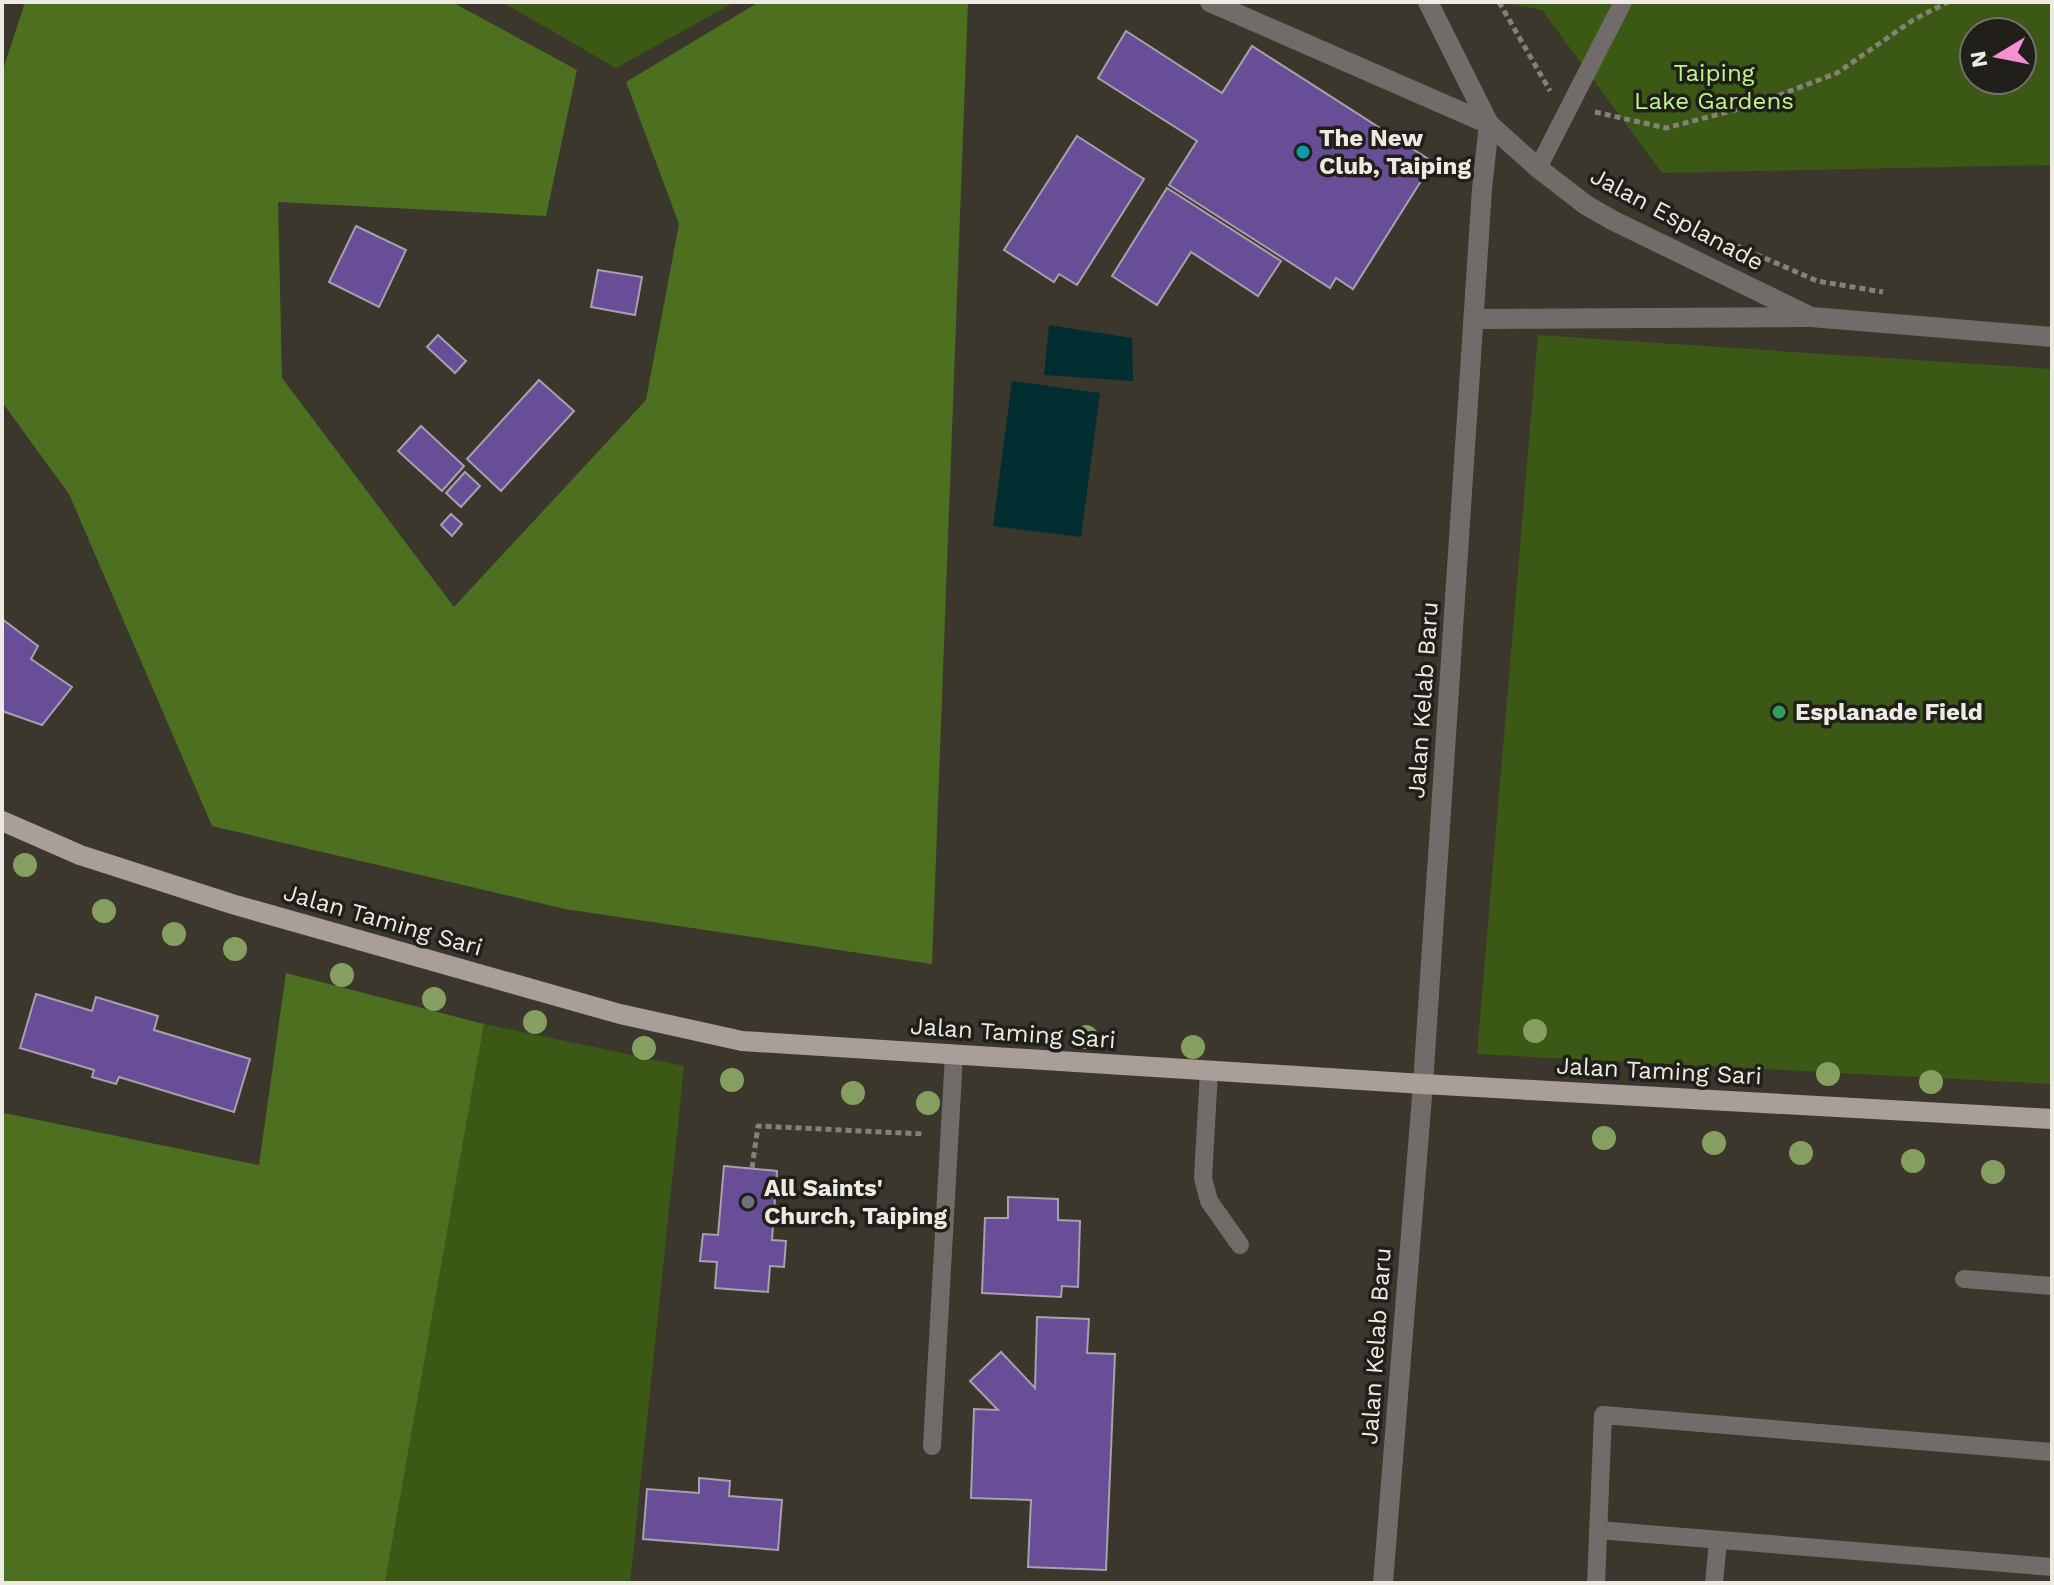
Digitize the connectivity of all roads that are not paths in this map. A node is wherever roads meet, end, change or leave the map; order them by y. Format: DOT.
graph roads {
  1 [pos="1210,2"];
  2 [pos="1428,2"];
  3 [pos="1623,2"];
  4 [pos="1489,124"];
  5 [pos="1538,168"];
  6 [pos="1811,317"];
  7 [pos="1475,319"];
  8 [pos="2052,337"];
  9 [pos="2,821"];
  10 [pos="954,1055"];
  11 [pos="1209,1071"];
  12 [pos="1423,1084"];
  13 [pos="2052,1119"];
  14 [pos="1240,1245"];
  15 [pos="1964,1279"];
  16 [pos="2052,1286"];
  17 [pos="932,1446"];
  18 [pos="2052,1452"];
  19 [pos="1598,1530"];
  20 [pos="1718,1541"];
  21 [pos="2052,1567"];
  22 [pos="1383,1583"];
  23 [pos="1596,1583"];
  24 [pos="1714,1583"];
  1 -- 4 [label="street"];
  2 -- 4 [label="street"];
  3 -- 5 [label="lane"];
  4 -- 5 [label="street, Jalan Esplanade"];
  4 -- 7 [label="street, Jalan Kelab Baru"];
  5 -- 6 [label="street, Jalan Esplanade"];
  6 -- 7 [label="street, Jalan Esplanade"];
  6 -- 8 [label="street, Jalan Esplanade"];
  7 -- 12 [label="street, Jalan Kelab Baru"];
  9 -- 10 [label="main road, Jalan Taming Sari"];
  10 -- 11 [label="main road, Jalan Taming Sari"];
  10 -- 17 [label="lane"];
  11 -- 12 [label="main road, Jalan Taming Sari"];
  11 -- 14 [label="lane"];
  12 -- 13 [label="main road, Jalan Taming Sari"];
  12 -- 22 [label="street, Jalan Kelab Baru"];
  15 -- 16 [label="lane"];
  18 -- 19 [label="lane"];
  19 -- 20 [label="lane"];
  19 -- 23 [label="lane"];
  20 -- 21 [label="lane"];
  20 -- 24 [label="lane"];
}
